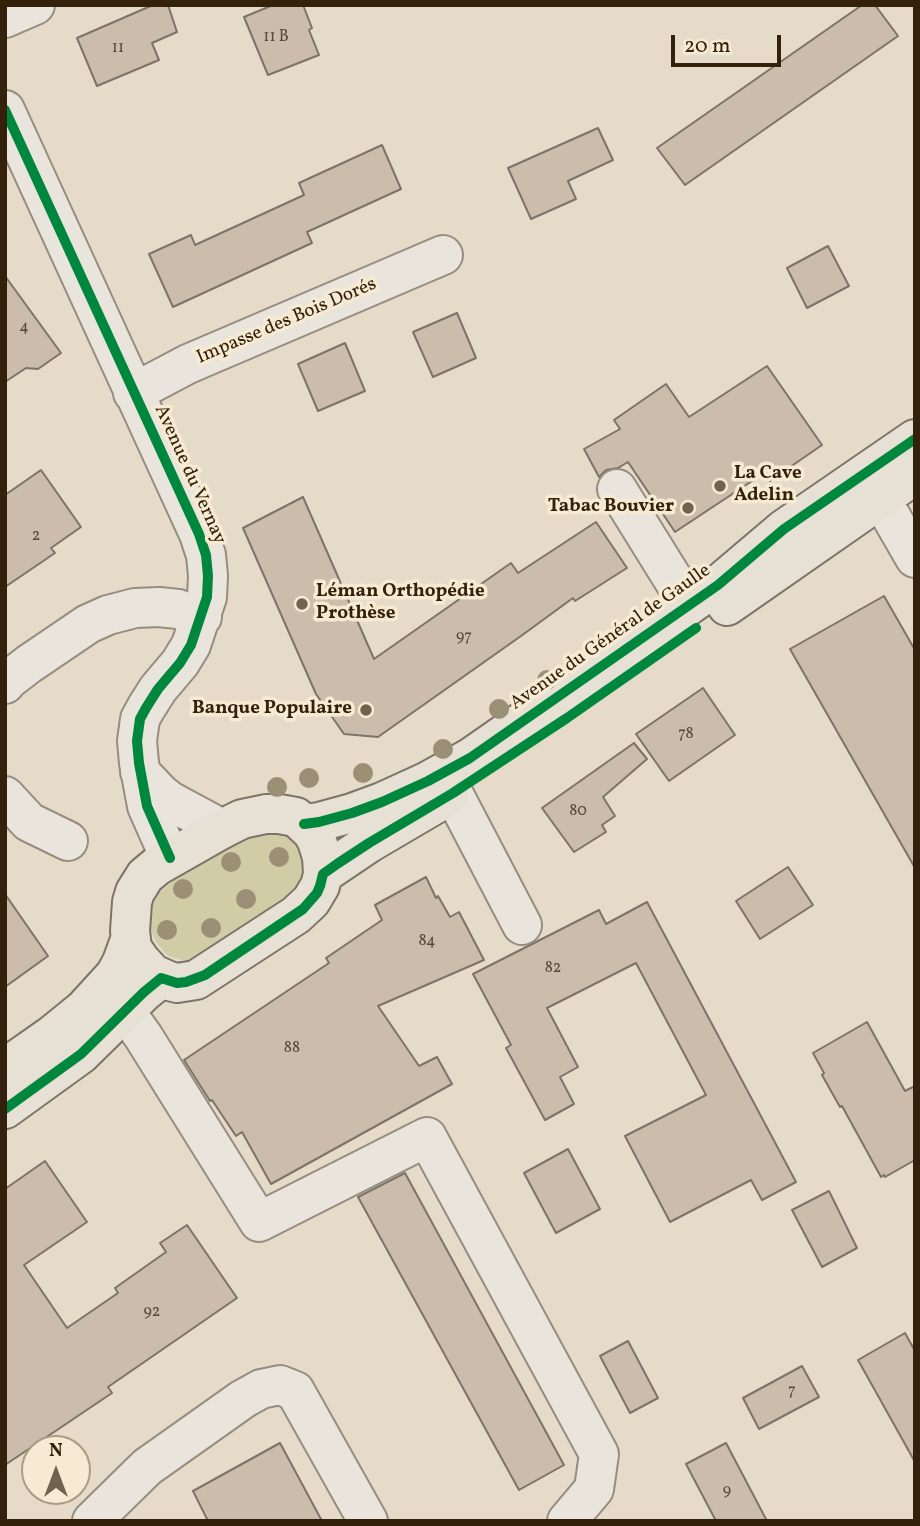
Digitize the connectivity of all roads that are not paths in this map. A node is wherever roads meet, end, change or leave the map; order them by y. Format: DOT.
graph roads {
  1 [pos="36,5"];
  2 [pos="5,18"];
  3 [pos="5,110"];
  4 [pos="443,255"];
  5 [pos="133,393"];
  6 [pos="915,439"];
  7 [pos="915,475"];
  8 [pos="873,486"];
  9 [pos="617,489"];
  10 [pos="915,558"];
  11 [pos="690,605"];
  12 [pos="202,617"];
  13 [pos="5,684"];
  14 [pos="140,772"];
  15 [pos="453,793"];
  16 [pos="5,796"];
  17 [pos="304,824"];
  18 [pos="222,828"];
  19 [pos="68,841"];
  20 [pos="170,858"];
  21 [pos="323,874"];
  22 [pos="522,925"];
  23 [pos="130,940"];
  24 [pos="161,978"];
  25 [pos="125,1011"];
  26 [pos="5,1068"];
  27 [pos="5,1109"];
  28 [pos="92,1521"];
  29 [pos="368,1521"];
  30 [pos="568,1521"];
  1 -- 2 [label="street"];
  3 -- 5 [label="street, Avenue du Vernay"];
  4 -- 5 [label="street, Impasse des Bois Dorés"];
  5 -- 12 [label="street, Avenue du Vernay"];
  6 -- 8 [label="main road, Avenue du Général de Gaulle"];
  7 -- 8 [label="main road, Avenue du Général de Gaulle"];
  8 -- 10 [label="street"];
  8 -- 11 [label="main road, Avenue du Général de Gaulle"];
  8 -- 15 [label="main road, Avenue du Général de Gaulle"];
  9 -- 11 [label="street"];
  11 -- 17 [label="main road, Avenue du Général de Gaulle"];
  12 -- 13 [label="street"];
  12 -- 14 [label="street, Avenue du Vernay"];
  14 -- 18 [label="street"];
  14 -- 20 [label="street, Avenue du Vernay"];
  15 -- 21 [label="main road, Avenue du Général de Gaulle"];
  15 -- 22 [label="street"];
  16 -- 19 [label="street"];
  17 -- 18 [label="main road, Avenue du Général de Gaulle"];
  17 -- 21 [label="main road"];
  18 -- 20 [label="main road, Avenue du Général de Gaulle"];
  20 -- 23 [label="main road, Avenue du Général de Gaulle"];
  21 -- 24 [label="main road, Avenue du Général de Gaulle"];
  23 -- 24 [label="main road"];
  23 -- 26 [label="main road, Avenue du Général de Gaulle"];
  24 -- 25 [label="main road"];
  25 -- 27 [label="main road"];
  25 -- 30 [label="street"];
  28 -- 29 [label="street"];
}
